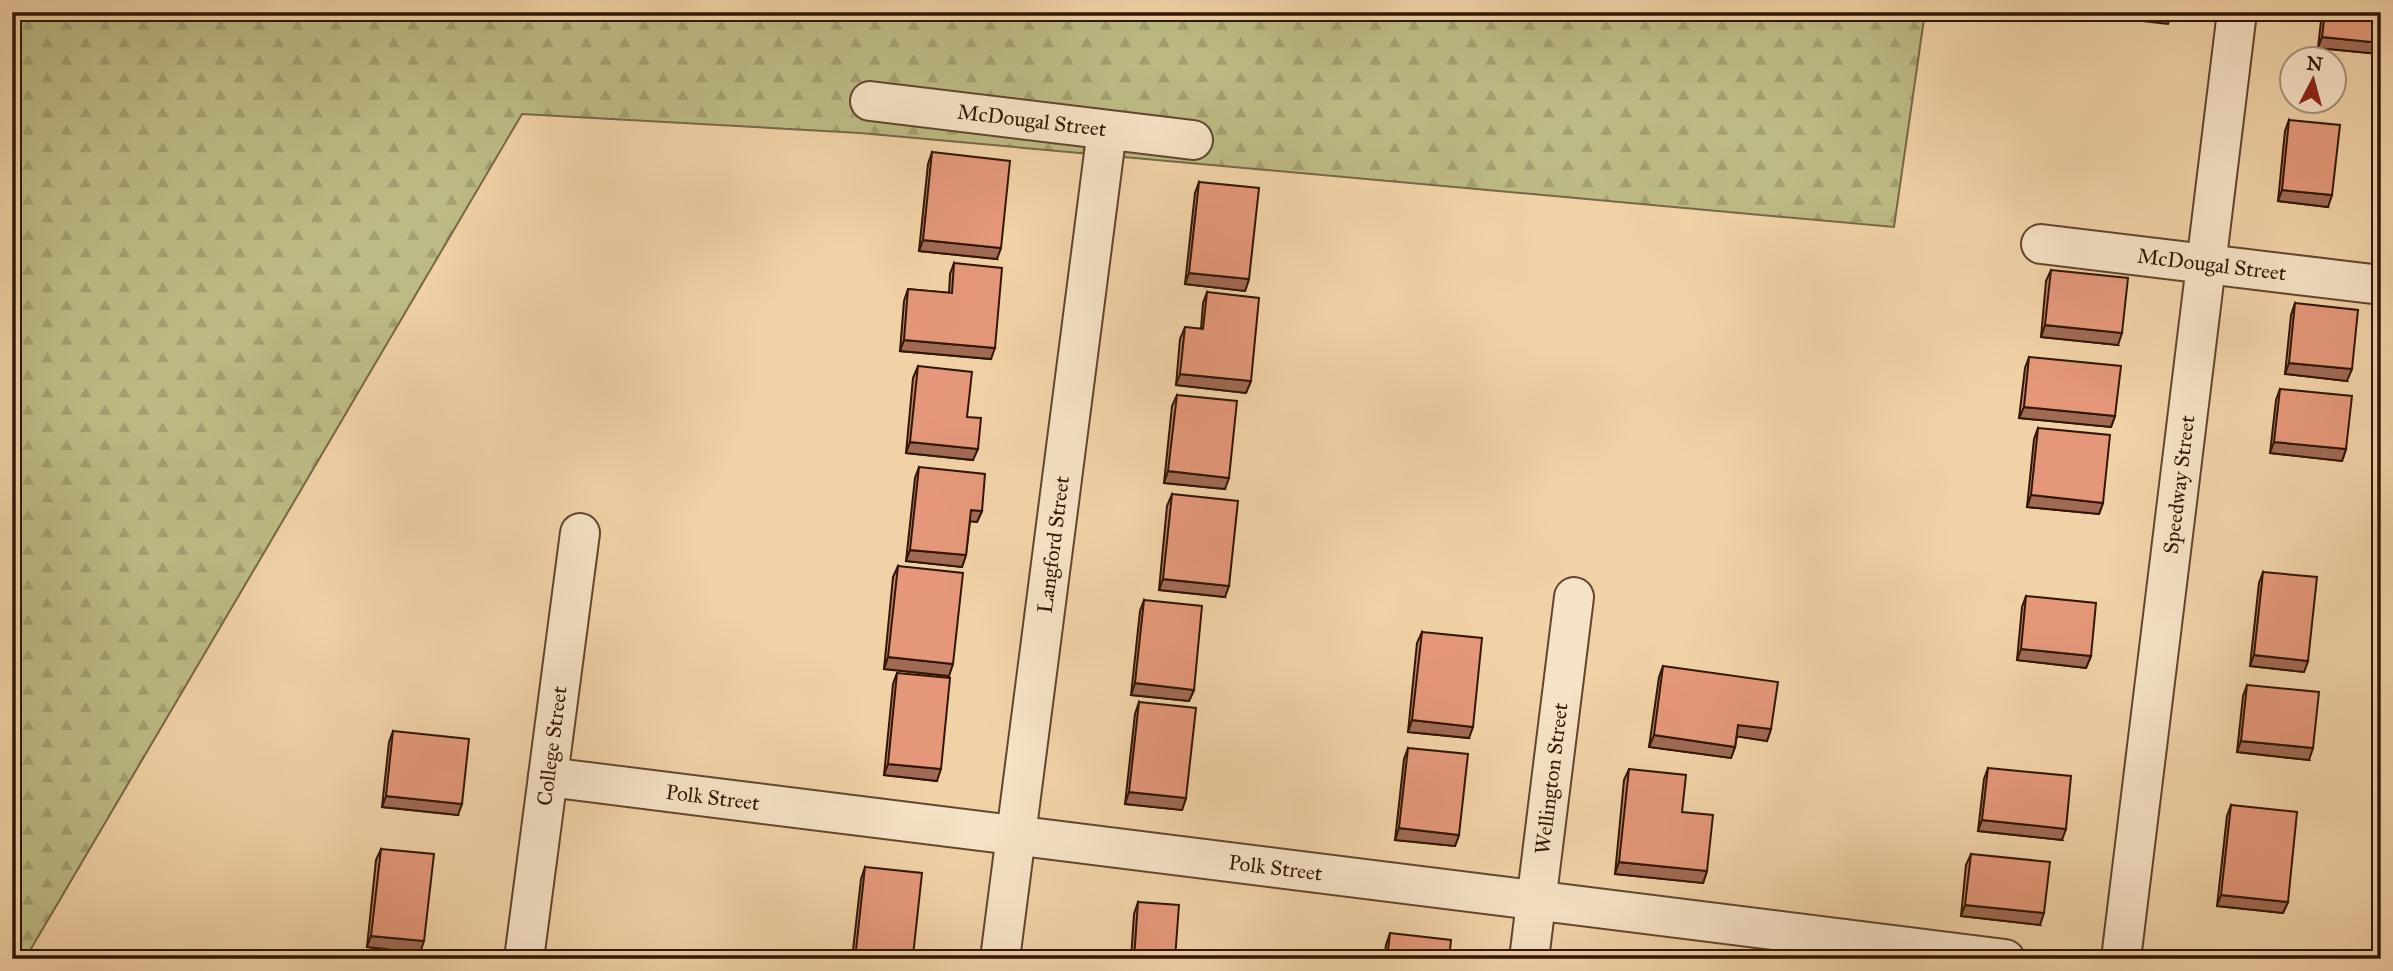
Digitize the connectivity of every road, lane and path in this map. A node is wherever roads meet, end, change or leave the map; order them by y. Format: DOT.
graph roads {
  1 [pos="2237,12"];
  2 [pos="870,101"];
  3 [pos="1107,130"];
  4 [pos="1193,140"];
  5 [pos="2041,244"];
  6 [pos="2206,264"];
  7 [pos="2381,285"];
  8 [pos="580,533"];
  9 [pos="1574,597"];
  10 [pos="548,777"];
  11 [pos="1016,836"];
  12 [pos="1537,900"];
  13 [pos="524,959"];
  14 [pos="1000,959"];
  15 [pos="1530,959"];
  16 [pos="2005,959"];
  17 [pos="2121,959"];
  1 -- 6 [label="street, Speedway Street"];
  2 -- 3 [label="street, McDougal Street"];
  3 -- 4 [label="street, McDougal Street"];
  3 -- 11 [label="street, Langford Street"];
  5 -- 6 [label="street, McDougal Street"];
  6 -- 7 [label="street, McDougal Street"];
  6 -- 17 [label="street, Speedway Street"];
  8 -- 10 [label="street, College Street"];
  9 -- 12 [label="street, Wellington Street"];
  10 -- 11 [label="street, Polk Street"];
  10 -- 13 [label="street, College Street"];
  11 -- 12 [label="street, Polk Street"];
  11 -- 14 [label="street, Langford Street"];
  12 -- 15 [label="street, Wellington Street"];
  12 -- 16 [label="street, Polk Street"];
}
